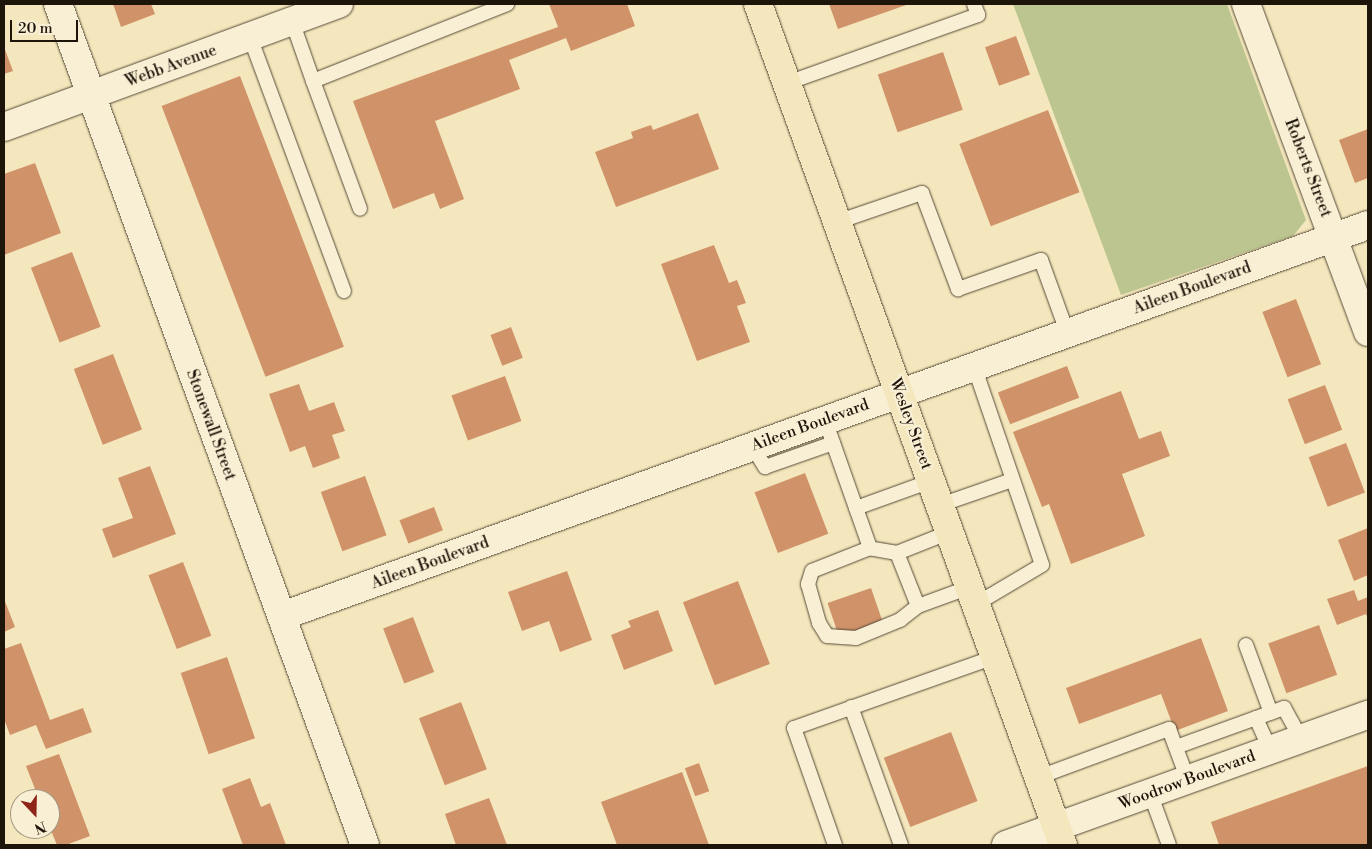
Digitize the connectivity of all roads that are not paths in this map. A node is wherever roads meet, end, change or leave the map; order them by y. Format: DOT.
graph roads {
  1 [pos="58,4"];
  2 [pos="339,4"];
  3 [pos="507,4"];
  4 [pos="758,4"];
  5 [pos="974,4"];
  6 [pos="1246,4"];
  7 [pos="292,21"];
  8 [pos="250,37"];
  9 [pos="313,81"];
  10 [pos="787,83"];
  11 [pos="90,95"];
  12 [pos="4,127"];
  13 [pos="360,209"];
  14 [pos="837,222"];
  15 [pos="1368,225"];
  16 [pos="1334,236"];
  17 [pos="344,291"];
  18 [pos="1067,332"];
  19 [pos="1368,332"];
  20 [pos="974,366"];
  21 [pos="899,393"];
  22 [pos="829,431"];
  23 [pos="1012,480"];
  24 [pos="936,493"];
  25 [pos="856,508"];
  26 [pos="950,532"];
  27 [pos="870,548"];
  28 [pos="897,553"];
  29 [pos="973,596"];
  30 [pos="918,606"];
  31 [pos="282,616"];
  32 [pos="1246,645"];
  33 [pos="995,657"];
  34 [pos="851,707"];
  35 [pos="1277,710"];
  36 [pos="1368,715"];
  37 [pos="1256,718"];
  38 [pos="1301,739"];
  39 [pos="1176,747"];
  40 [pos="1270,750"];
  41 [pos="1039,778"];
  42 [pos="1188,780"];
  43 [pos="1150,793"];
  44 [pos="1060,836"];
  45 [pos="365,845"];
  46 [pos="835,845"];
  47 [pos="901,845"];
  48 [pos="1006,845"];
  49 [pos="1169,845"];
  1 -- 11 [label="street, Stonewall Street"];
  2 -- 7 [label="street, Webb Avenue"];
  3 -- 9 [label="lane"];
  4 -- 10 [label="main road, Wesley Street"];
  5 -- 10 [label="lane"];
  6 -- 16 [label="street, Roberts Street"];
  7 -- 8 [label="street, Webb Avenue"];
  7 -- 9 [label="lane"];
  8 -- 11 [label="street, Webb Avenue"];
  8 -- 17 [label="lane"];
  9 -- 13 [label="lane"];
  10 -- 14 [label="main road, Wesley Street"];
  11 -- 12 [label="street, Webb Avenue"];
  11 -- 31 [label="street, Stonewall Street"];
  14 -- 18 [label="lane"];
  14 -- 21 [label="main road, Wesley Street"];
  15 -- 16 [label="street, Aileen Boulevard"];
  16 -- 18 [label="street, Aileen Boulevard"];
  16 -- 19 [label="street, Roberts Street"];
  18 -- 20 [label="street, Aileen Boulevard"];
  20 -- 21 [label="street, Aileen Boulevard"];
  20 -- 23 [label="lane"];
  21 -- 22 [label="street, Aileen Boulevard"];
  21 -- 24 [label="main road, Wesley Street"];
  22 -- 25 [label="lane"];
  22 -- 31 [label="street, Aileen Boulevard"];
  23 -- 24 [label="lane"];
  23 -- 29 [label="lane"];
  24 -- 25 [label="lane"];
  24 -- 26 [label="main road, Wesley Street"];
  25 -- 27 [label="lane"];
  26 -- 28 [label="lane"];
  26 -- 29 [label="main road, Wesley Street"];
  27 -- 28 [label="lane"];
  27 -- 30 [label="lane"];
  28 -- 30 [label="lane"];
  29 -- 30 [label="lane"];
  29 -- 33 [label="main road, Wesley Street"];
  31 -- 45 [label="street, Stonewall Street"];
  32 -- 35 [label="lane"];
  33 -- 34 [label="lane"];
  33 -- 41 [label="main road, Wesley Street"];
  34 -- 46 [label="lane"];
  34 -- 47 [label="lane"];
  35 -- 37 [label="lane"];
  35 -- 38 [label="lane"];
  36 -- 38 [label="street, Woodrow Boulevard"];
  37 -- 39 [label="lane"];
  37 -- 40 [label="lane"];
  38 -- 40 [label="street, Woodrow Boulevard"];
  39 -- 41 [label="lane"];
  39 -- 42 [label="lane"];
  40 -- 42 [label="street, Woodrow Boulevard"];
  41 -- 44 [label="main road, Wesley Street"];
  42 -- 43 [label="street, Woodrow Boulevard"];
  43 -- 44 [label="street, Woodrow Boulevard"];
  43 -- 49 [label="lane"];
  44 -- 48 [label="street, Woodrow Boulevard"];
}
